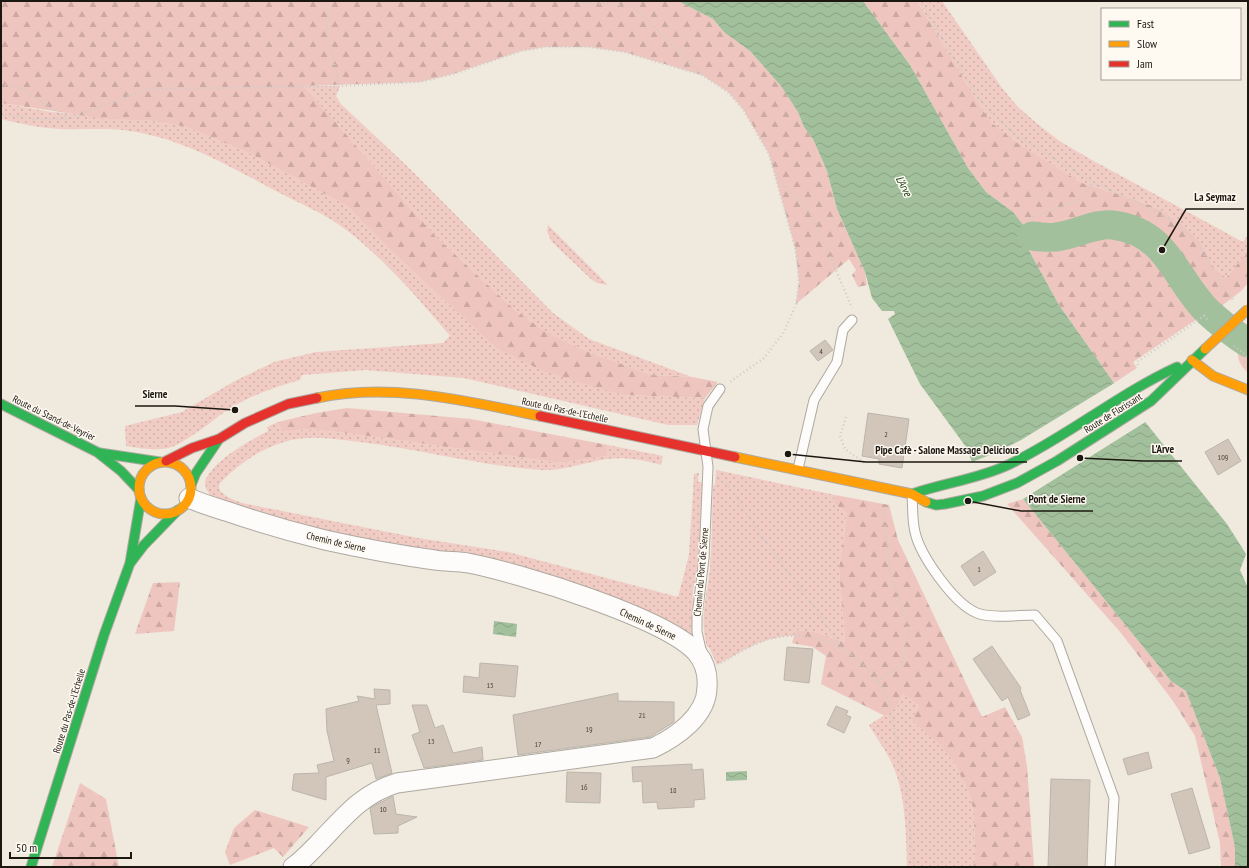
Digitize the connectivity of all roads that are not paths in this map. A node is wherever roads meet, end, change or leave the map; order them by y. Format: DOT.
graph roads {
  1 [pos="1248,309"];
  2 [pos="852,320"];
  3 [pos="1192,360"];
  4 [pos="720,389"];
  5 [pos="1248,390"];
  6 [pos="1,404"];
  7 [pos="1063,434"];
  8 [pos="219,439"];
  9 [pos="706,451"];
  10 [pos="97,452"];
  11 [pos="1057,461"];
  12 [pos="163,462"];
  13 [pos="798,470"];
  14 [pos="915,493"];
  15 [pos="140,494"];
  16 [pos="186,498"];
  17 [pos="130,563"];
  18 [pos="711,666"];
  19 [pos="31,867"];
  20 [pos="293,867"];
  21 [pos="1110,867"];
  1 -- 3 [label="main road, Route de Florissant, bridge"];
  2 -- 13 [label="lane"];
  3 -- 5 [label="main road"];
  3 -- 7 [label="main road, Route de Florissant"];
  3 -- 11 [label="main road, Route de Florissant"];
  4 -- 9 [label="lane, Chemin du Pont de Sierne"];
  6 -- 10 [label="main road, Route du Stand-de-Veyrier"];
  7 -- 14 [label="main road, Route du Pas-de-l'Echelle"];
  8 -- 9 [label="main road, Route du Pas-de-l'Echelle"];
  8 -- 12 [label="main road, Route du Pas-de-l'Echelle"];
  8 -- 16 [label="main road, Route du Pas-de-l'Echelle"];
  9 -- 13 [label="main road, Route du Pas-de-l'Echelle"];
  9 -- 18 [label="lane, Chemin du Pont de Sierne"];
  10 -- 12 [label="main road, Route du Stand-de-Veyrier"];
  10 -- 15 [label="main road, Route du Stand-de-Veyrier"];
  11 -- 14 [label="main road, Route du Pas-de-l'Echelle"];
  12 -- 15 [label="main road"];
  12 -- 16 [label="main road"];
  13 -- 14 [label="main road, Route du Pas-de-l'Echelle"];
  14 -- 21 [label="lane"];
  15 -- 16 [label="main road"];
  15 -- 17 [label="main road, Route du Pas-de-l'Echelle"];
  16 -- 17 [label="main road, Route du Pas-de-l'Echelle"];
  16 -- 18 [label="street, Chemin de Sierne"];
  17 -- 19 [label="main road, Route du Pas-de-l'Echelle"];
  18 -- 20 [label="street, Chemin de Sierne"];
}
